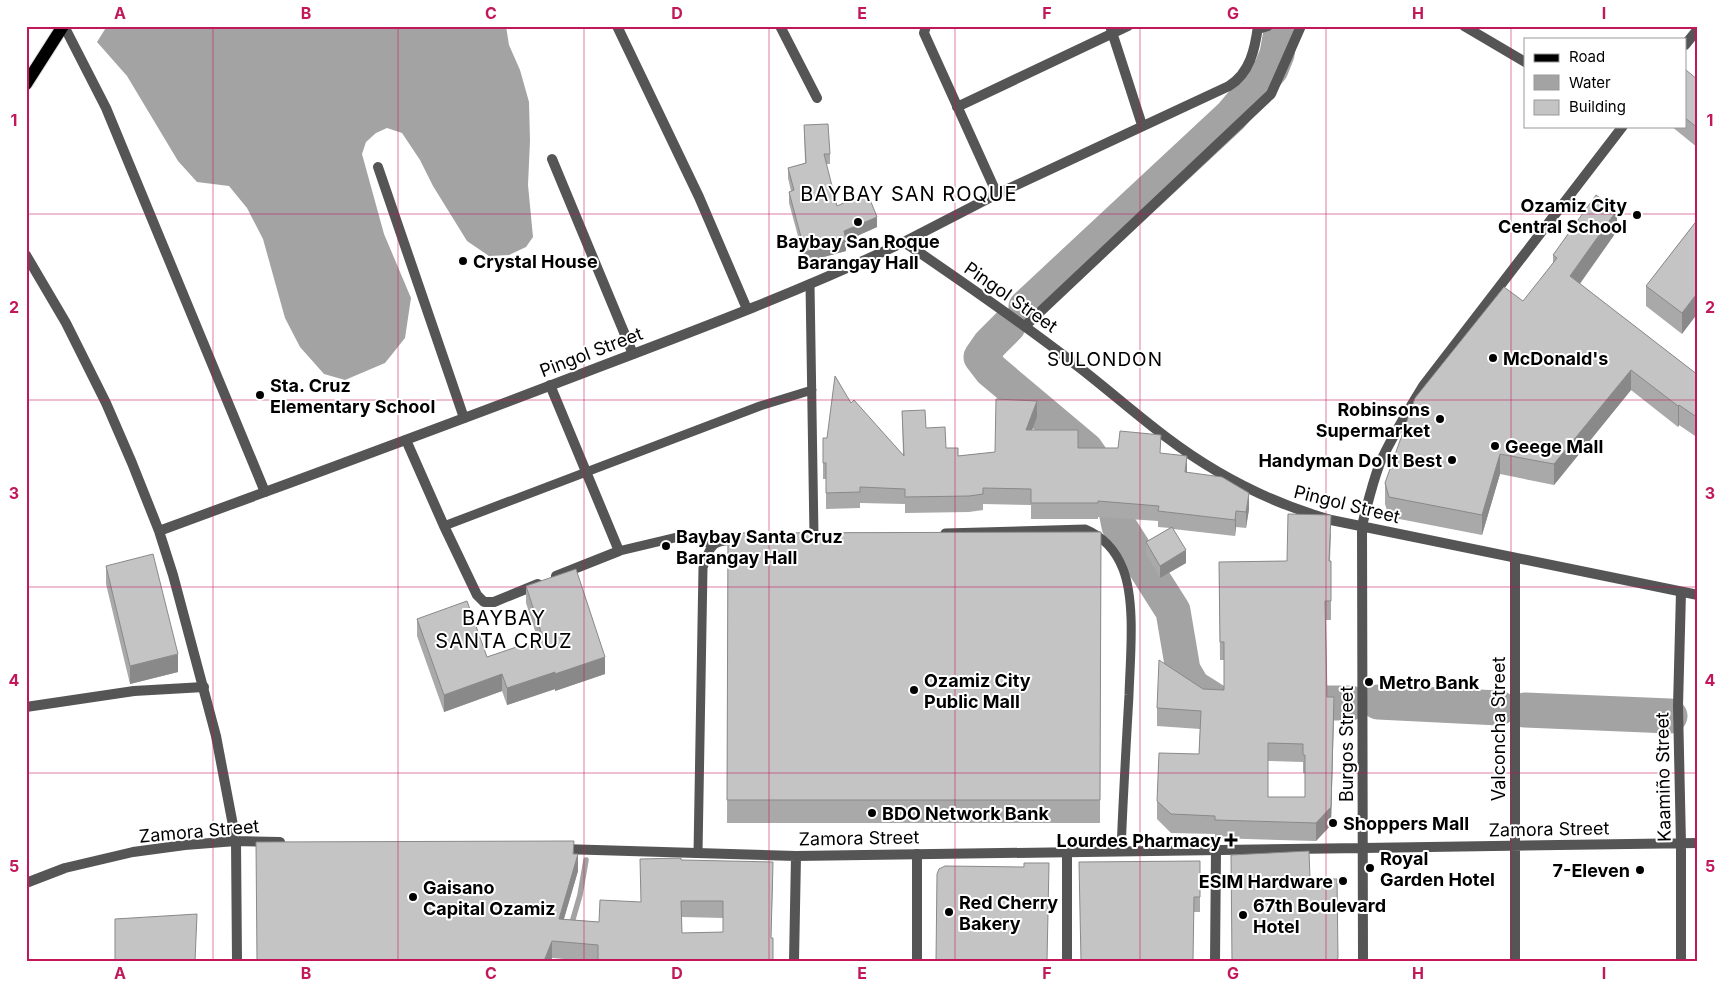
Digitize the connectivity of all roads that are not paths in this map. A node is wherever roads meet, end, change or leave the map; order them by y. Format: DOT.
graph roads {
  1 [pos="64,26"];
  2 [pos="617,26"];
  3 [pos="780,26"];
  4 [pos="926,26"];
  5 [pos="1128,26"];
  6 [pos="1268,26"];
  7 [pos="1301,26"];
  8 [pos="1464,26"];
  9 [pos="1258,27"];
  10 [pos="1698,29"];
  11 [pos="1111,30"];
  12 [pos="1686,45"];
  13 [pos="1524,61"];
  14 [pos="26,84"];
  15 [pos="817,98"];
  16 [pos="957,107"];
  17 [pos="1142,125"];
  18 [pos="1621,128"];
  19 [pos="552,159"];
  20 [pos="378,167"];
  21 [pos="997,194"];
  22 [pos="904,242"];
  23 [pos="26,255"];
  24 [pos="810,284"];
  25 [pos="747,309"];
  26 [pos="1025,326"];
  27 [pos="633,354"];
  28 [pos="550,385"];
  29 [pos="812,390"];
  30 [pos="464,418"];
  31 [pos="406,440"];
  32 [pos="586,472"];
  33 [pos="265,492"];
  34 [pos="444,526"];
  35 [pos="1362,526"];
  36 [pos="159,531"];
  37 [pos="940,533"];
  38 [pos="824,536"];
  39 [pos="747,540"];
  40 [pos="713,544"];
  41 [pos="619,551"];
  42 [pos="1515,558"];
  43 [pos="1681,592"];
  44 [pos="1698,595"];
  45 [pos="204,687"];
  46 [pos="26,708"];
  47 [pos="236,841"];
  48 [pos="293,842"];
  49 [pos="1698,843"];
  50 [pos="1682,844"];
  51 [pos="1515,846"];
  52 [pos="1363,848"];
  53 [pos="548,849"];
  54 [pos="1216,850"];
  55 [pos="1121,851"];
  56 [pos="1067,852"];
  57 [pos="698,853"];
  58 [pos="917,854"];
  59 [pos="796,856"];
  60 [pos="26,883"];
  61 [pos="237,961"];
  62 [pos="794,961"];
  63 [pos="917,961"];
  64 [pos="1067,961"];
  65 [pos="1215,961"];
  66 [pos="1363,961"];
  67 [pos="1515,961"];
  68 [pos="1681,961"];
  1 -- 14 [label="main road"];
  1 -- 33 [label="street"];
  2 -- 25 [label="street"];
  3 -- 15 [label="street"];
  4 -- 16 [label="street"];
  5 -- 11 [label="street"];
  6 -- 9 [label="street"];
  7 -- 26 [label="street"];
  8 -- 13 [label="street"];
  9 -- 17 [label="street"];
  10 -- 12 [label="street"];
  11 -- 16 [label="street"];
  11 -- 17 [label="street"];
  16 -- 21 [label="street"];
  17 -- 21 [label="street"];
  18 -- 35 [label="street, Burgos Street"];
  19 -- 27 [label="street"];
  20 -- 30 [label="street"];
  21 -- 22 [label="street"];
  22 -- 24 [label="street, Pingol Street"];
  22 -- 26 [label="street, Pingol Street"];
  23 -- 36 [label="street"];
  24 -- 25 [label="street, Pingol Street"];
  24 -- 29 [label="lane"];
  25 -- 27 [label="street, Pingol Street"];
  26 -- 35 [label="street, Pingol Street"];
  27 -- 28 [label="street, Pingol Street"];
  28 -- 30 [label="street, Pingol Street"];
  28 -- 32 [label="street"];
  29 -- 32 [label="lane"];
  29 -- 38 [label="lane"];
  30 -- 31 [label="street, Pingol Street"];
  31 -- 33 [label="street, Pingol Street"];
  31 -- 34 [label="street"];
  32 -- 34 [label="lane"];
  32 -- 41 [label="street"];
  33 -- 36 [label="street, Pingol Street"];
  34 -- 41 [label="street"];
  35 -- 42 [label="street, Pingol Street"];
  35 -- 52 [label="street, Burgos Street"];
  36 -- 45 [label="street"];
  37 -- 55 [label="lane"];
  39 -- 40 [label="lane"];
  40 -- 41 [label="lane"];
  40 -- 57 [label="lane"];
  42 -- 43 [label="street, Pingol Street"];
  42 -- 51 [label="street, Valconcha Street"];
  43 -- 44 [label="street, Pingol Street"];
  43 -- 50 [label="street, Kaamiño Street"];
  45 -- 46 [label="street"];
  45 -- 47 [label="street"];
  47 -- 48 [label="street, Zamora Street"];
  47 -- 60 [label="street, Zamora Street"];
  47 -- 61 [label="street"];
  49 -- 50 [label="street, Zamora Street"];
  50 -- 51 [label="street, Zamora Street"];
  50 -- 68 [label="street, Kaamiño Street"];
  51 -- 52 [label="street, Zamora Street"];
  51 -- 67 [label="street, Valconcha Street"];
  52 -- 54 [label="street, Zamora Street"];
  52 -- 66 [label="street, Burgos Street"];
  53 -- 57 [label="street, Zamora Street"];
  54 -- 55 [label="street, Zamora Street"];
  54 -- 65 [label="street"];
  55 -- 56 [label="street, Zamora Street"];
  56 -- 58 [label="street, Zamora Street"];
  56 -- 64 [label="street"];
  57 -- 59 [label="street, Zamora Street"];
  58 -- 59 [label="street, Zamora Street"];
  58 -- 63 [label="street"];
  59 -- 62 [label="street"];
}
